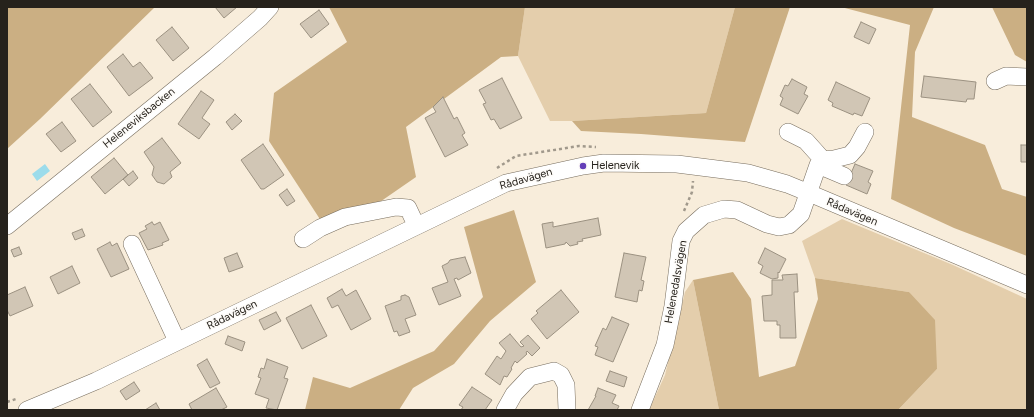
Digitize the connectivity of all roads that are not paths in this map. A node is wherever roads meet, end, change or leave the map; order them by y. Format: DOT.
graph roads {
  1 [pos="270,7"];
  2 [pos="1027,77"];
  3 [pos="996,81"];
  4 [pos="788,132"];
  5 [pos="864,132"];
  6 [pos="820,162"];
  7 [pos="844,176"];
  8 [pos="809,193"];
  9 [pos="416,225"];
  10 [pos="7,226"];
  11 [pos="304,239"];
  12 [pos="132,244"];
  13 [pos="1027,285"];
  14 [pos="177,341"];
  15 [pos="27,410"];
  16 [pos="505,410"];
  17 [pos="567,410"];
  18 [pos="640,410"];
  1 -- 10 [label="street, Heleneviksbacken"];
  2 -- 3 [label="street"];
  4 -- 6 [label="street"];
  5 -- 6 [label="street"];
  6 -- 7 [label="street"];
  6 -- 8 [label="street, Helenedalsvägen"];
  8 -- 9 [label="street, Rådavägen"];
  8 -- 13 [label="street, Rådavägen"];
  8 -- 18 [label="street, Helenedalsvägen"];
  9 -- 11 [label="street"];
  9 -- 14 [label="street, Rådavägen"];
  12 -- 14 [label="street"];
  14 -- 15 [label="street, Rådavägen"];
  16 -- 17 [label="street"];
}
